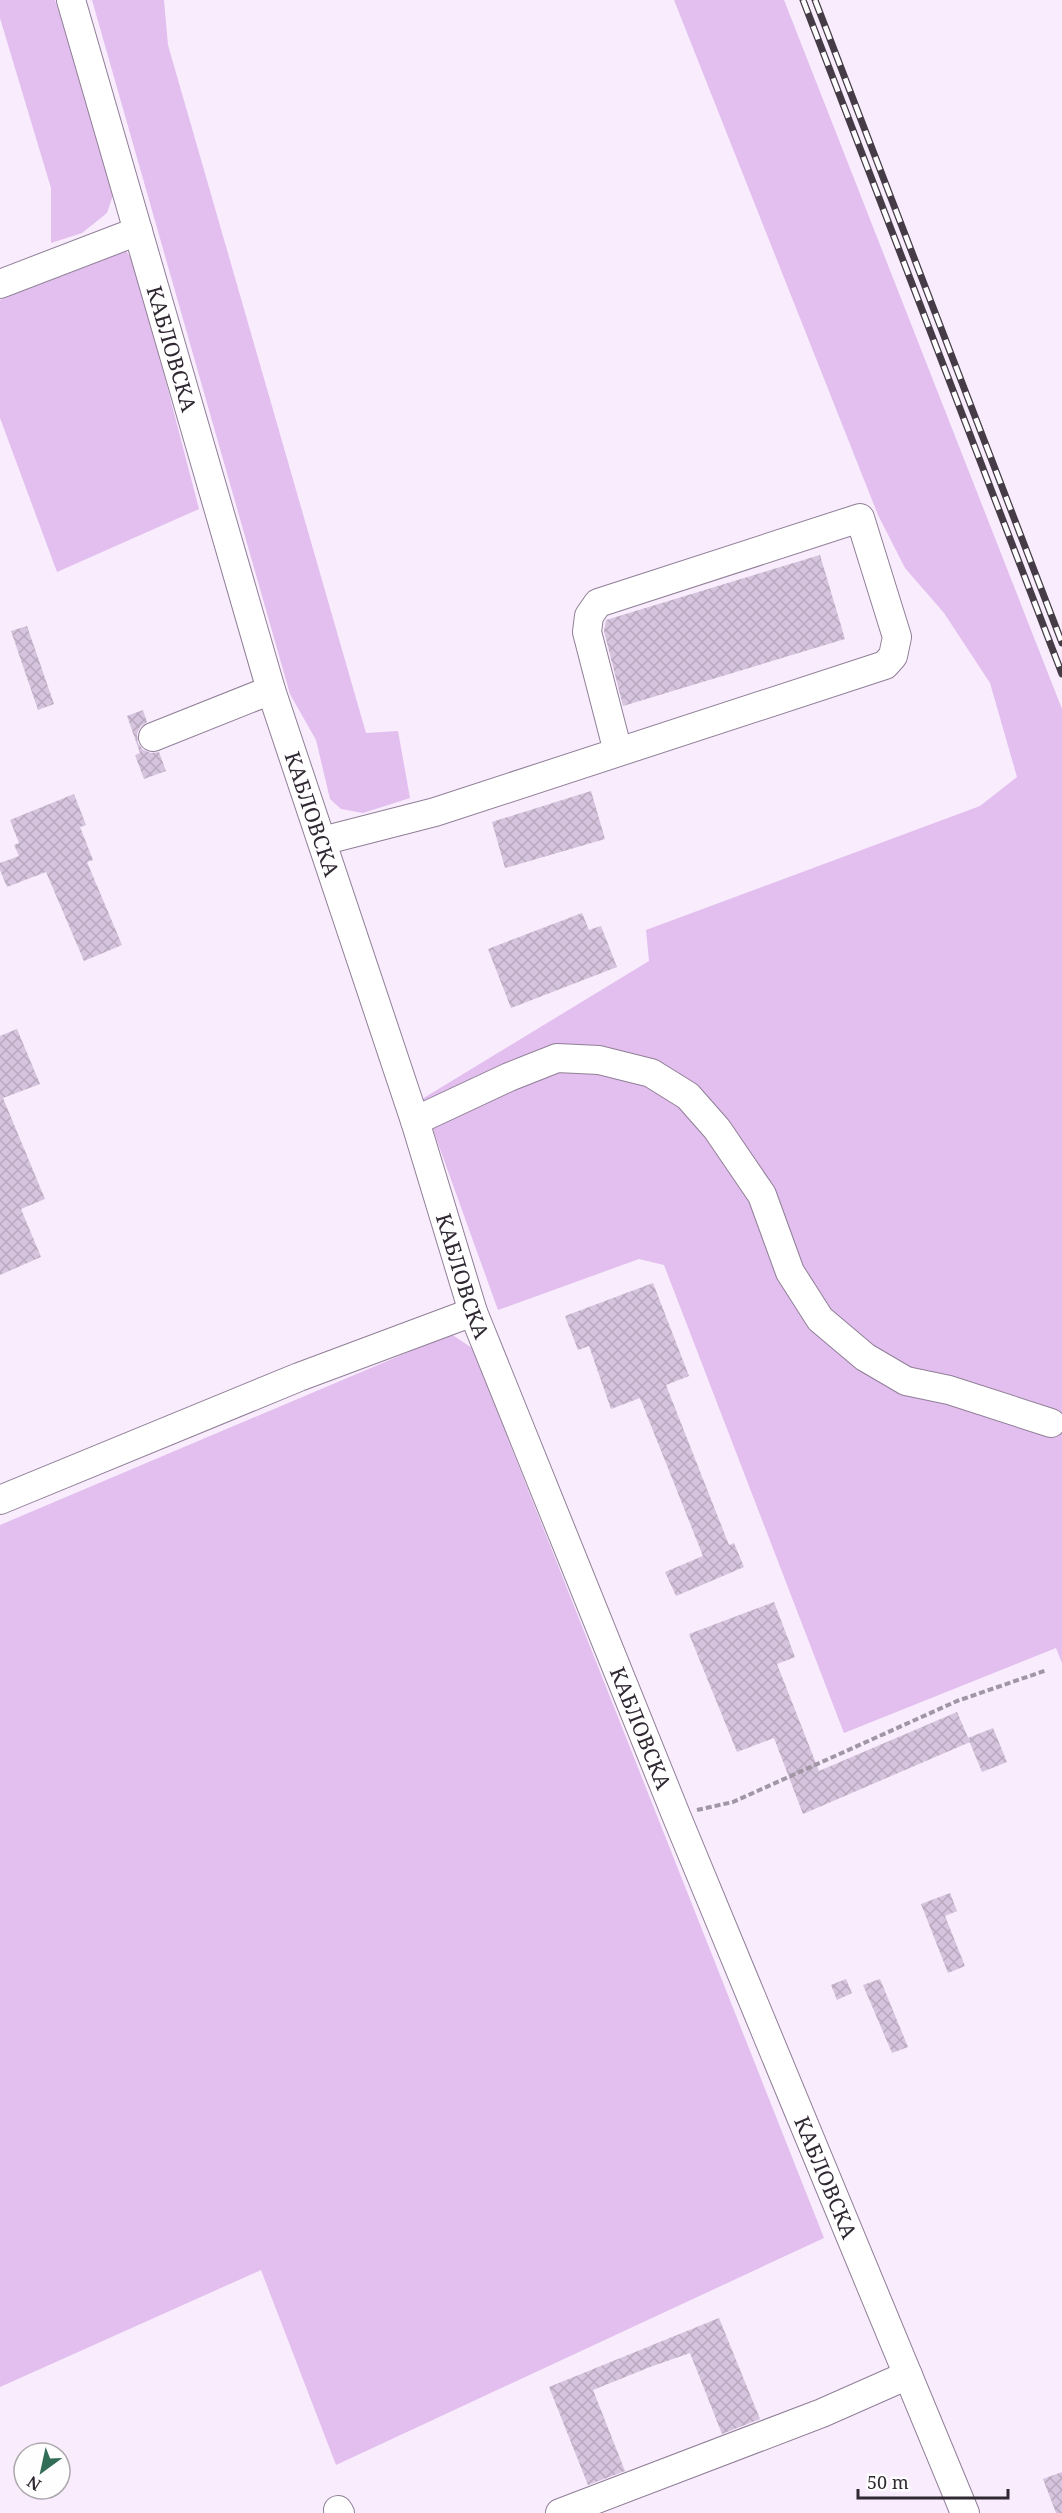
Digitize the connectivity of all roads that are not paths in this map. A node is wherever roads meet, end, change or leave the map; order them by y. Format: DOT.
graph roads {
  1 [pos="71,0"];
  2 [pos="138,231"];
  3 [pos="0,284"];
  4 [pos="271,690"];
  5 [pos="153,737"];
  6 [pos="618,752"];
  7 [pos="322,841"];
  8 [pos="415,1121"];
  9 [pos="473,1312"];
  10 [pos="1051,1423"];
  11 [pos="0,1500"];
  12 [pos="908,2375"];
  13 [pos="560,2513"];
  14 [pos="965,2513"];
  1 -- 2 [label="street, КАБЛОВСКА"];
  2 -- 3 [label="street"];
  2 -- 4 [label="street, КАБЛОВСКА"];
  4 -- 5 [label="street"];
  4 -- 7 [label="street, КАБЛОВСКА"];
  6 -- 6 [label="street"];
  6 -- 7 [label="street"];
  7 -- 8 [label="street, КАБЛОВСКА"];
  8 -- 9 [label="street, КАБЛОВСКА"];
  8 -- 10 [label="street"];
  9 -- 11 [label="street"];
  9 -- 12 [label="street, КАБЛОВСКА"];
  12 -- 13 [label="street"];
  12 -- 14 [label="street, КАБЛОВСКА"];
}
